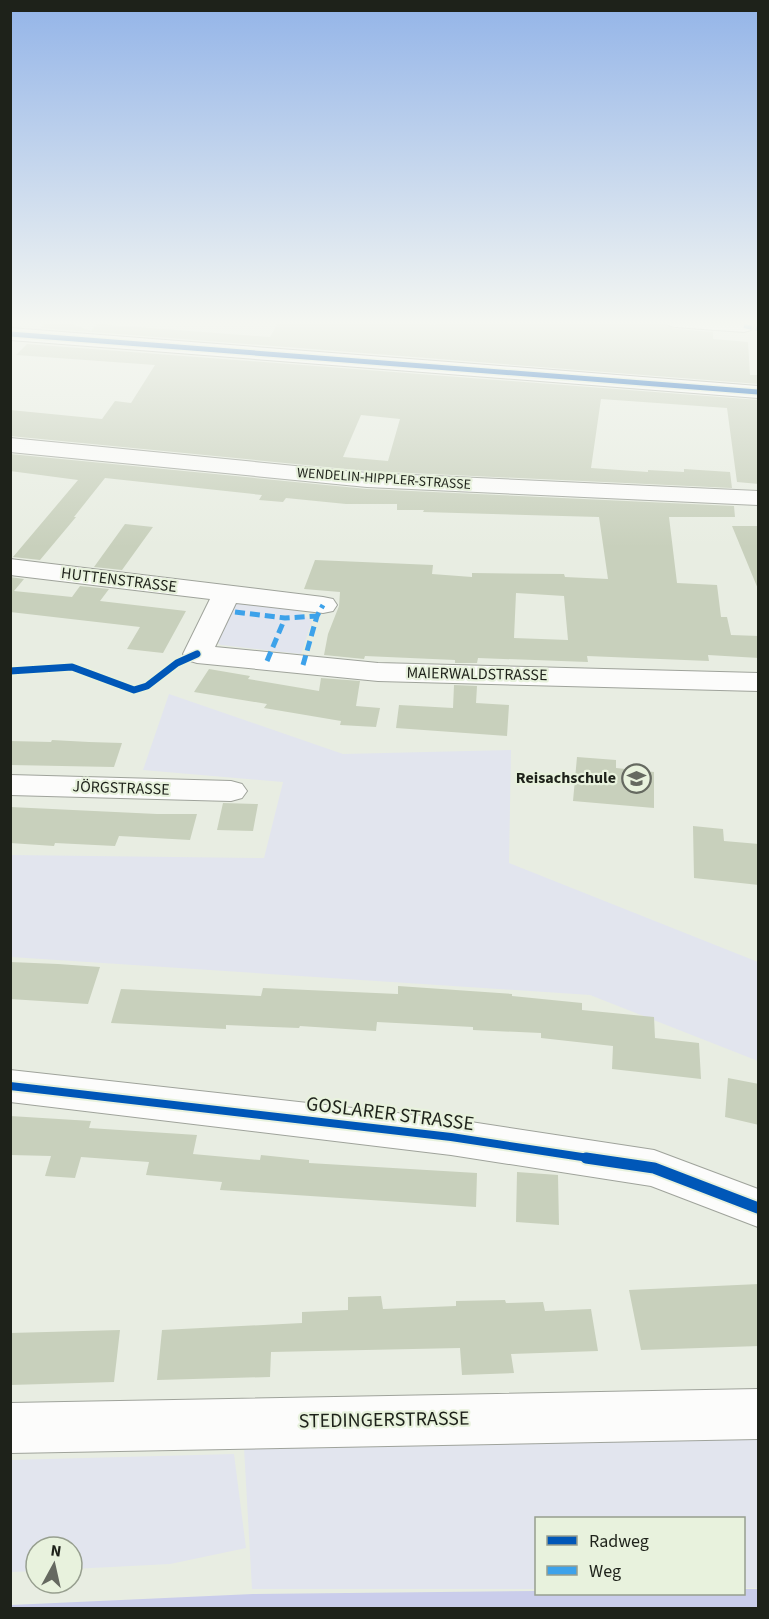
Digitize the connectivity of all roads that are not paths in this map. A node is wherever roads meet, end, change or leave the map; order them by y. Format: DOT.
graph roads {
  1 [pos="10,445"];
  2 [pos="759,498"];
  3 [pos="10,567"];
  4 [pos="227,593"];
  5 [pos="323,605"];
  6 [pos="759,682"];
  7 [pos="10,785"];
  8 [pos="231,791"];
  9 [pos="10,1086"];
  10 [pos="759,1208"];
  11 [pos="759,1414"];
  12 [pos="10,1428"];
  1 -- 2 [label="street, WENDELIN-HIPPLER-STRASSE"];
  3 -- 4 [label="street, HUTTENSTRASSE"];
  4 -- 5 [label="street, HUTTENSTRASSE"];
  4 -- 6 [label="street, MAIERWALDSTRASSE"];
  7 -- 8 [label="street, JÖRGSTRASSE"];
  9 -- 10 [label="street, GOSLARER STRASSE"];
  11 -- 12 [label="street, STEDINGERSTRASSE"];
}
